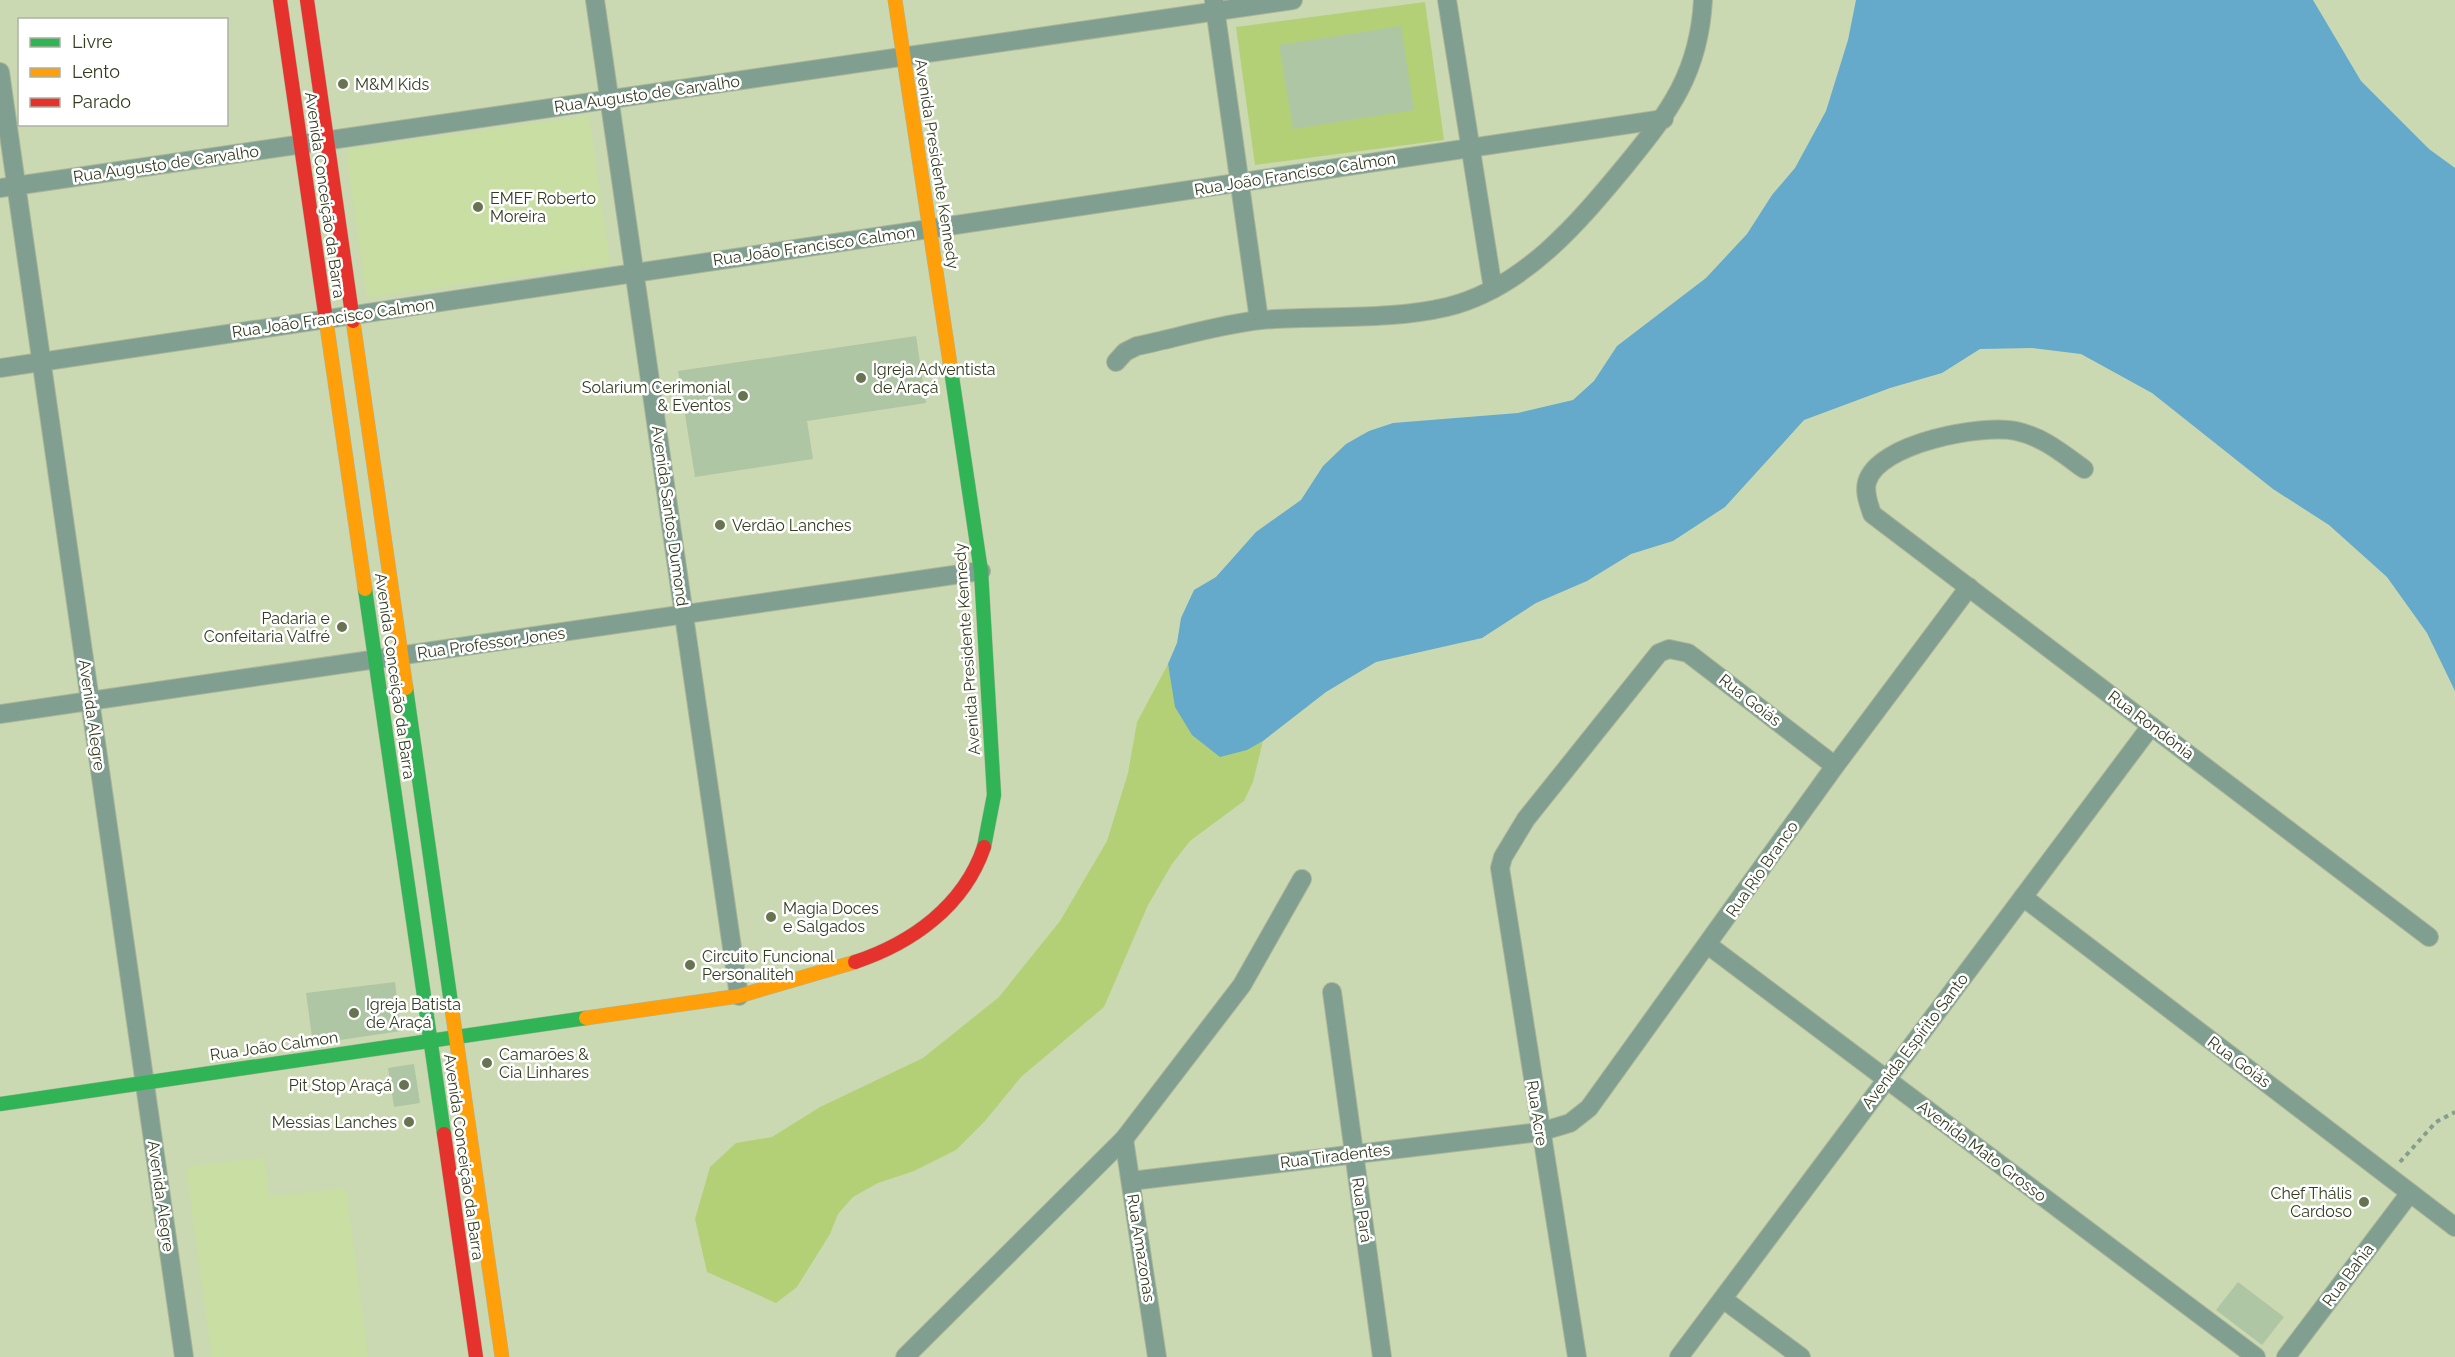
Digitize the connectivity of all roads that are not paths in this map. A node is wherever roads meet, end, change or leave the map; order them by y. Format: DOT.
graph roads {
  1 [pos="280,0"];
  2 [pos="307,0"];
  3 [pos="595,0"];
  4 [pos="895,0"];
  5 [pos="1293,0"];
  6 [pos="1447,0"];
  7 [pos="1703,0"];
  8 [pos="1215,6"];
  9 [pos="904,57"];
  10 [pos="0,72"];
  11 [pos="610,100"];
  12 [pos="1664,119"];
  13 [pos="327,141"];
  14 [pos="301,144"];
  15 [pos="1470,148"];
  16 [pos="1240,182"];
  17 [pos="8,187"];
  18 [pos="930,229"];
  19 [pos="635,273"];
  20 [pos="1493,289"];
  21 [pos="352,316"];
  22 [pos="326,319"];
  23 [pos="1259,320"];
  24 [pos="42,362"];
  25 [pos="1116,362"];
  26 [pos="0,368"];
  27 [pos="2084,469"];
  28 [pos="981,571"];
  29 [pos="1969,587"];
  30 [pos="684,614"];
  31 [pos="401,656"];
  32 [pos="376,659"];
  33 [pos="90,701"];
  34 [pos="0,714"];
  35 [pos="2151,726"];
  36 [pos="1835,766"];
  37 [pos="1500,868"];
  38 [pos="1302,879"];
  39 [pos="2023,897"];
  40 [pos="2429,937"];
  41 [pos="1708,945"];
  42 [pos="801,980"];
  43 [pos="1332,992"];
  44 [pos="740,996"];
  45 [pos="456,1036"];
  46 [pos="430,1040"];
  47 [pos="1887,1080"];
  48 [pos="145,1082"];
  49 [pos="0,1104"];
  50 [pos="1540,1132"];
  51 [pos="1124,1139"];
  52 [pos="1354,1154"];
  53 [pos="1131,1181"];
  54 [pos="2410,1193"];
  55 [pos="2455,1227"];
  56 [pos="1723,1299"];
  57 [pos="184,1357"];
  58 [pos="476,1357"];
  59 [pos="502,1357"];
  60 [pos="905,1357"];
  61 [pos="1157,1357"];
  62 [pos="1382,1357"];
  63 [pos="1577,1357"];
  64 [pos="1679,1357"];
  65 [pos="1801,1357"];
  66 [pos="2256,1357"];
  67 [pos="2286,1357"];
  1 -- 14 [label="street, Avenida Conceição da Barra"];
  2 -- 13 [label="street, Avenida Conceição da Barra"];
  3 -- 11 [label="street, Avenida Santos Dumond"];
  4 -- 9 [label="street, Avenida Presidente Kennedy"];
  5 -- 8 [label="street, Rua Augusto de Carvalho"];
  6 -- 15 [label="street"];
  7 -- 12 [label="street"];
  8 -- 9 [label="street, Rua Augusto de Carvalho"];
  8 -- 16 [label="street"];
  9 -- 11 [label="street, Rua Augusto de Carvalho"];
  9 -- 18 [label="street, Avenida Presidente Kennedy"];
  10 -- 17 [label="street, Avenida Alegre"];
  11 -- 13 [label="street, Rua Augusto de Carvalho"];
  11 -- 19 [label="street, Avenida Santos Dumond"];
  12 -- 15 [label="street, Rua João Francisco Calmon"];
  12 -- 20 [label="street"];
  13 -- 14 [label="street, Rua Augusto de Carvalho"];
  13 -- 21 [label="street, Avenida Conceição da Barra"];
  14 -- 17 [label="street, Rua Augusto de Carvalho"];
  14 -- 22 [label="street, Avenida Conceição da Barra"];
  15 -- 16 [label="street, Rua João Francisco Calmon"];
  15 -- 20 [label="street"];
  16 -- 18 [label="street, Rua João Francisco Calmon"];
  16 -- 23 [label="street"];
  17 -- 24 [label="street, Avenida Alegre"];
  18 -- 19 [label="street, Rua João Francisco Calmon"];
  18 -- 28 [label="street, Avenida Presidente Kennedy"];
  19 -- 21 [label="street, Rua João Francisco Calmon"];
  19 -- 30 [label="street, Avenida Santos Dumond"];
  20 -- 23 [label="street"];
  21 -- 22 [label="street, Rua João Francisco Calmon"];
  21 -- 31 [label="street, Avenida Conceição da Barra"];
  22 -- 24 [label="street, Rua João Francisco Calmon"];
  22 -- 32 [label="street, Avenida Conceição da Barra"];
  23 -- 25 [label="street"];
  24 -- 26 [label="street, Rua João Francisco Calmon"];
  24 -- 33 [label="street, Avenida Alegre"];
  27 -- 29 [label="street, Rua Rondônia"];
  28 -- 30 [label="street, Rua Professor Jones"];
  28 -- 42 [label="street, Avenida Presidente Kennedy"];
  29 -- 35 [label="street, Rua Rondônia"];
  29 -- 36 [label="street, Rua Rio Branco"];
  30 -- 31 [label="street, Rua Professor Jones"];
  30 -- 44 [label="street, Avenida Santos Dumond"];
  31 -- 32 [label="street, Rua Professor Jones"];
  31 -- 45 [label="street, Avenida Conceição da Barra"];
  32 -- 33 [label="street, Rua Professor Jones"];
  32 -- 46 [label="street, Avenida Conceição da Barra"];
  33 -- 34 [label="street, Rua Professor Jones"];
  33 -- 48 [label="street, Avenida Alegre"];
  35 -- 39 [label="street, Avenida Espírito Santo"];
  35 -- 40 [label="street, Rua Rondônia"];
  36 -- 37 [label="street, Rua Goiás"];
  36 -- 41 [label="street, Rua Rio Branco"];
  37 -- 50 [label="street, Rua Acre"];
  38 -- 51 [label="street"];
  39 -- 47 [label="street, Avenida Espírito Santo"];
  39 -- 54 [label="street, Rua Goiás"];
  41 -- 47 [label="street, Avenida Mato Grosso"];
  41 -- 50 [label="street, Rua Rio Branco"];
  42 -- 44 [label="street, Rua João Calmon"];
  43 -- 52 [label="street, Rua Pará"];
  44 -- 45 [label="street, Rua João Calmon"];
  45 -- 46 [label="street, Rua João Calmon"];
  45 -- 59 [label="street, Avenida Conceição da Barra"];
  46 -- 48 [label="street, Rua João Calmon"];
  46 -- 58 [label="street, Avenida Conceição da Barra"];
  47 -- 56 [label="street, Avenida Espírito Santo"];
  47 -- 66 [label="street, Avenida Mato Grosso"];
  48 -- 49 [label="street, Rua João Calmon"];
  48 -- 57 [label="street, Avenida Alegre"];
  50 -- 52 [label="street, Rua Tiradentes"];
  50 -- 63 [label="street, Rua Acre"];
  51 -- 53 [label="street, Rua Amazonas"];
  51 -- 60 [label="street"];
  52 -- 53 [label="street, Rua Tiradentes"];
  52 -- 62 [label="street, Rua Pará"];
  53 -- 61 [label="street, Rua Amazonas"];
  54 -- 55 [label="street, Rua Goiás"];
  54 -- 67 [label="street, Rua Bahia"];
  56 -- 64 [label="street, Avenida Espírito Santo"];
  56 -- 65 [label="street"];
}
